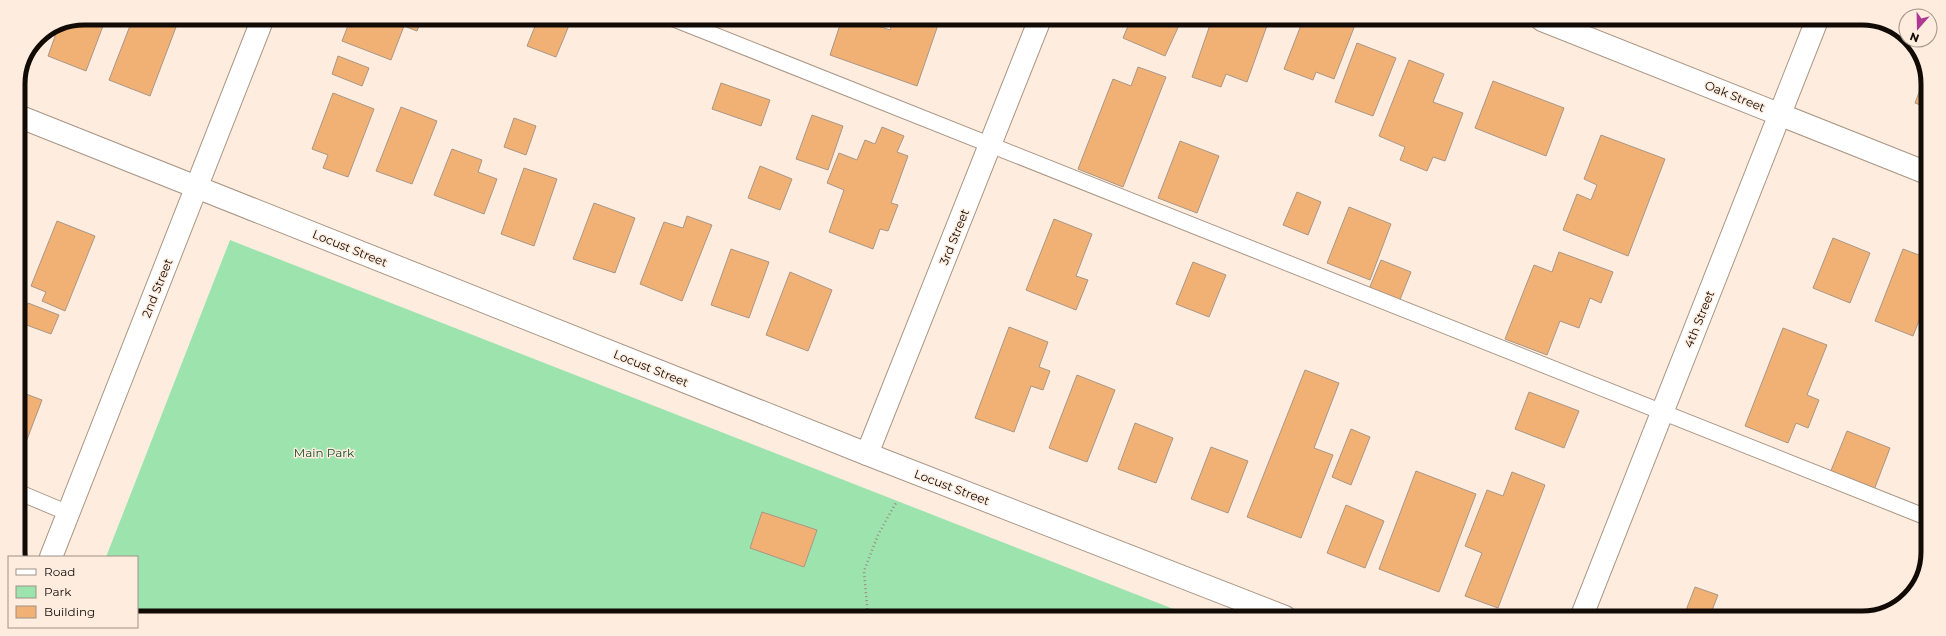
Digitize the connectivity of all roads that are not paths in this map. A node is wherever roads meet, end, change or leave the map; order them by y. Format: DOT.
graph roads {
  1 [pos="260,25"];
  2 [pos="689,25"];
  3 [pos="1038,25"];
  4 [pos="1555,25"];
  5 [pos="1815,25"];
  6 [pos="1780,114"];
  7 [pos="25,119"];
  8 [pos="990,145"];
  9 [pos="1921,171"];
  10 [pos="197,187"];
  11 [pos="1662,412"];
  12 [pos="867,454"];
  13 [pos="25,495"];
  14 [pos="68,513"];
  15 [pos="1921,515"];
  16 [pos="51,556"];
  17 [pos="1270,611"];
  18 [pos="1583,611"];
  1 -- 10 [label="street, 2nd Street"];
  2 -- 8 [label="lane"];
  3 -- 8 [label="street, 3rd Street"];
  4 -- 6 [label="street, Oak Street"];
  5 -- 6 [label="street, 4th Street"];
  6 -- 9 [label="street, Oak Street"];
  6 -- 11 [label="street, 4th Street"];
  7 -- 10 [label="street, Locust Street"];
  8 -- 11 [label="lane"];
  8 -- 12 [label="street, 3rd Street"];
  10 -- 12 [label="street, Locust Street"];
  10 -- 14 [label="street, 2nd Street"];
  11 -- 15 [label="lane"];
  11 -- 18 [label="street, 4th Street"];
  12 -- 17 [label="street, Locust Street"];
  13 -- 14 [label="lane"];
  14 -- 16 [label="street, 2nd Street"];
}
